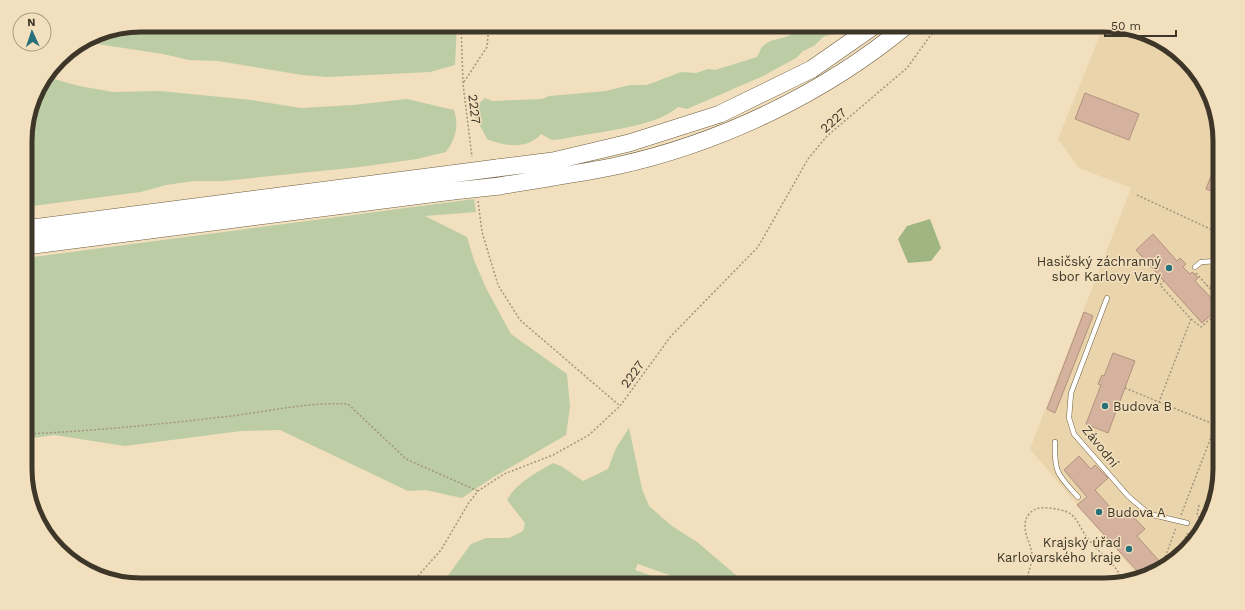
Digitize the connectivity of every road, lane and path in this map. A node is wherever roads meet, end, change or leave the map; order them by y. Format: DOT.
graph roads {
  1 [pos="461,32"];
  2 [pos="488,32"];
  3 [pos="865,32"];
  4 [pos="898,32"];
  5 [pos="934,32"];
  6 [pos="463,84"];
  7 [pos="472,160"];
  8 [pos="1137,195"];
  9 [pos="477,199"];
  10 [pos="32,228"];
  11 [pos="1213,231"];
  12 [pos="32,245"];
  13 [pos="1213,261"];
  14 [pos="1195,268"];
  15 [pos="1195,274"];
  16 [pos="1164,281"];
  17 [pos="1205,285"];
  18 [pos="1213,288"];
  19 [pos="1213,293"];
  20 [pos="1107,298"];
  21 [pos="1213,316"];
  22 [pos="1191,319"];
  23 [pos="1125,388"];
  24 [pos="1159,402"];
  25 [pos="620,406"];
  26 [pos="1213,424"];
  27 [pos="1213,433"];
  28 [pos="32,434"];
  29 [pos="1055,442"];
  30 [pos="478,491"];
  31 [pos="1078,497"];
  32 [pos="1200,506"];
  33 [pos="1200,520"];
  34 [pos="1179,521"];
  35 [pos="1187,523"];
  36 [pos="1192,533"];
  37 [pos="1183,544"];
  38 [pos="1164,560"];
  39 [pos="1120,577"];
  40 [pos="416,578"];
  41 [pos="1027,578"];
  1 -- 6 [label="path, 2227"];
  2 -- 6 [label="path"];
  3 -- 10 [label="highway, bridge"];
  4 -- 12 [label="highway, bridge"];
  5 -- 25 [label="path, 2227"];
  6 -- 7 [label="path, 2227"];
  8 -- 11 [label="path"];
  9 -- 25 [label="path, 2227"];
  13 -- 14 [label="lane"];
  15 -- 17 [label="path"];
  16 -- 22 [label="path"];
  17 -- 18 [label="path"];
  17 -- 19 [label="path"];
  20 -- 34 [label="lane, Závodní"];
  21 -- 22 [label="path"];
  22 -- 24 [label="path"];
  23 -- 24 [label="path"];
  24 -- 26 [label="path"];
  25 -- 30 [label="path"];
  27 -- 34 [label="path"];
  28 -- 30 [label="path"];
  29 -- 31 [label="lane"];
  30 -- 40 [label="path"];
  32 -- 33 [label="path"];
  34 -- 35 [label="lane, Závodní"];
  34 -- 38 [label="path"];
  36 -- 37 [label="path"];
  39 -- 41 [label="path"];
}
